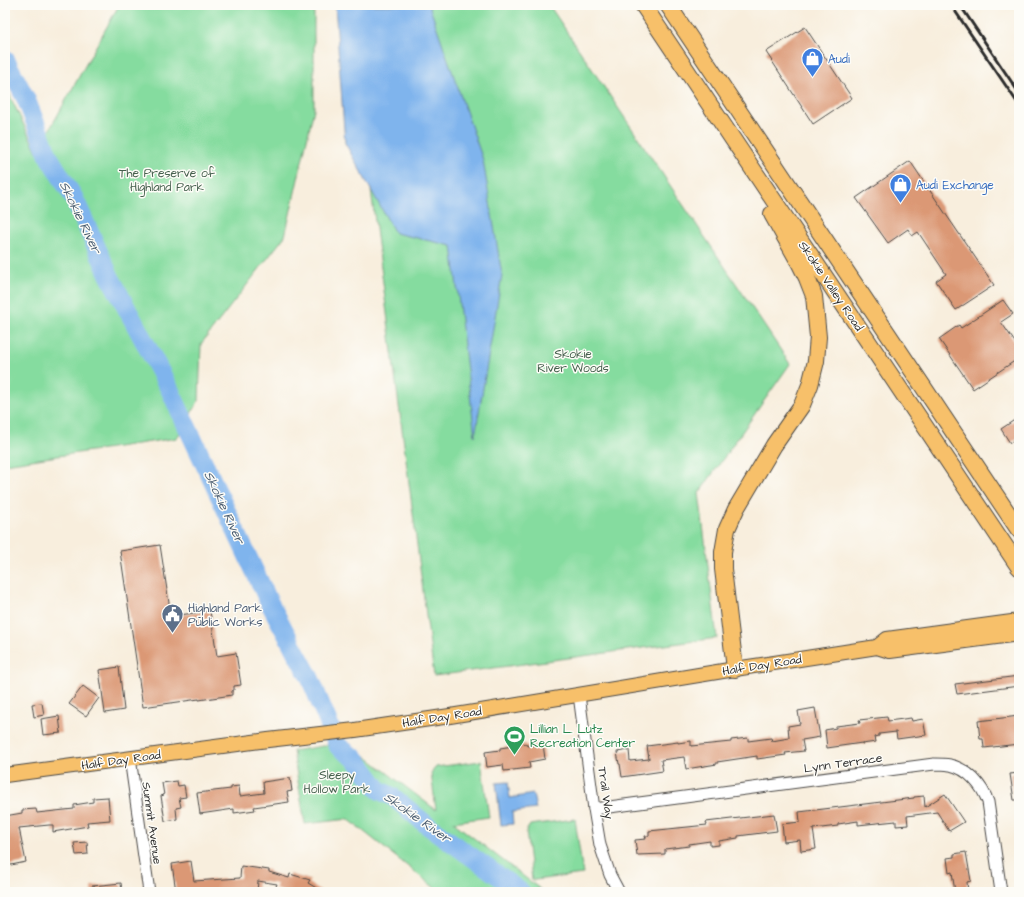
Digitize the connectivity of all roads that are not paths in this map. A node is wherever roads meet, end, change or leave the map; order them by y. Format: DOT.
graph roads {
  1 [pos="643,5"];
  2 [pos="668,5"];
  3 [pos="707,100"];
  4 [pos="1019,530"];
  5 [pos="1019,567"];
  6 [pos="1019,621"];
  7 [pos="1019,634"];
  8 [pos="877,647"];
  9 [pos="735,669"];
  10 [pos="579,695"];
  11 [pos="130,758"];
  12 [pos="5,775"];
  13 [pos="594,810"];
  14 [pos="149,892"];
  15 [pos="618,892"];
  16 [pos="1001,892"];
  1 -- 3 [label="highway, Skokie Valley Road"];
  2 -- 4 [label="highway, Skokie Valley Road"];
  3 -- 5 [label="highway, Skokie Valley Road"];
  3 -- 9 [label="highway"];
  6 -- 8 [label="main road, Half Day Road"];
  7 -- 8 [label="main road, Half Day Road"];
  8 -- 9 [label="main road, Half Day Road"];
  9 -- 10 [label="main road, Half Day Road"];
  10 -- 11 [label="main road, Half Day Road"];
  10 -- 13 [label="street, Trail Way"];
  11 -- 12 [label="main road, Half Day Road"];
  11 -- 14 [label="street, Summit Avenue"];
  13 -- 15 [label="street, Trail Way"];
  13 -- 16 [label="street, Lynn Terrace"];
}
